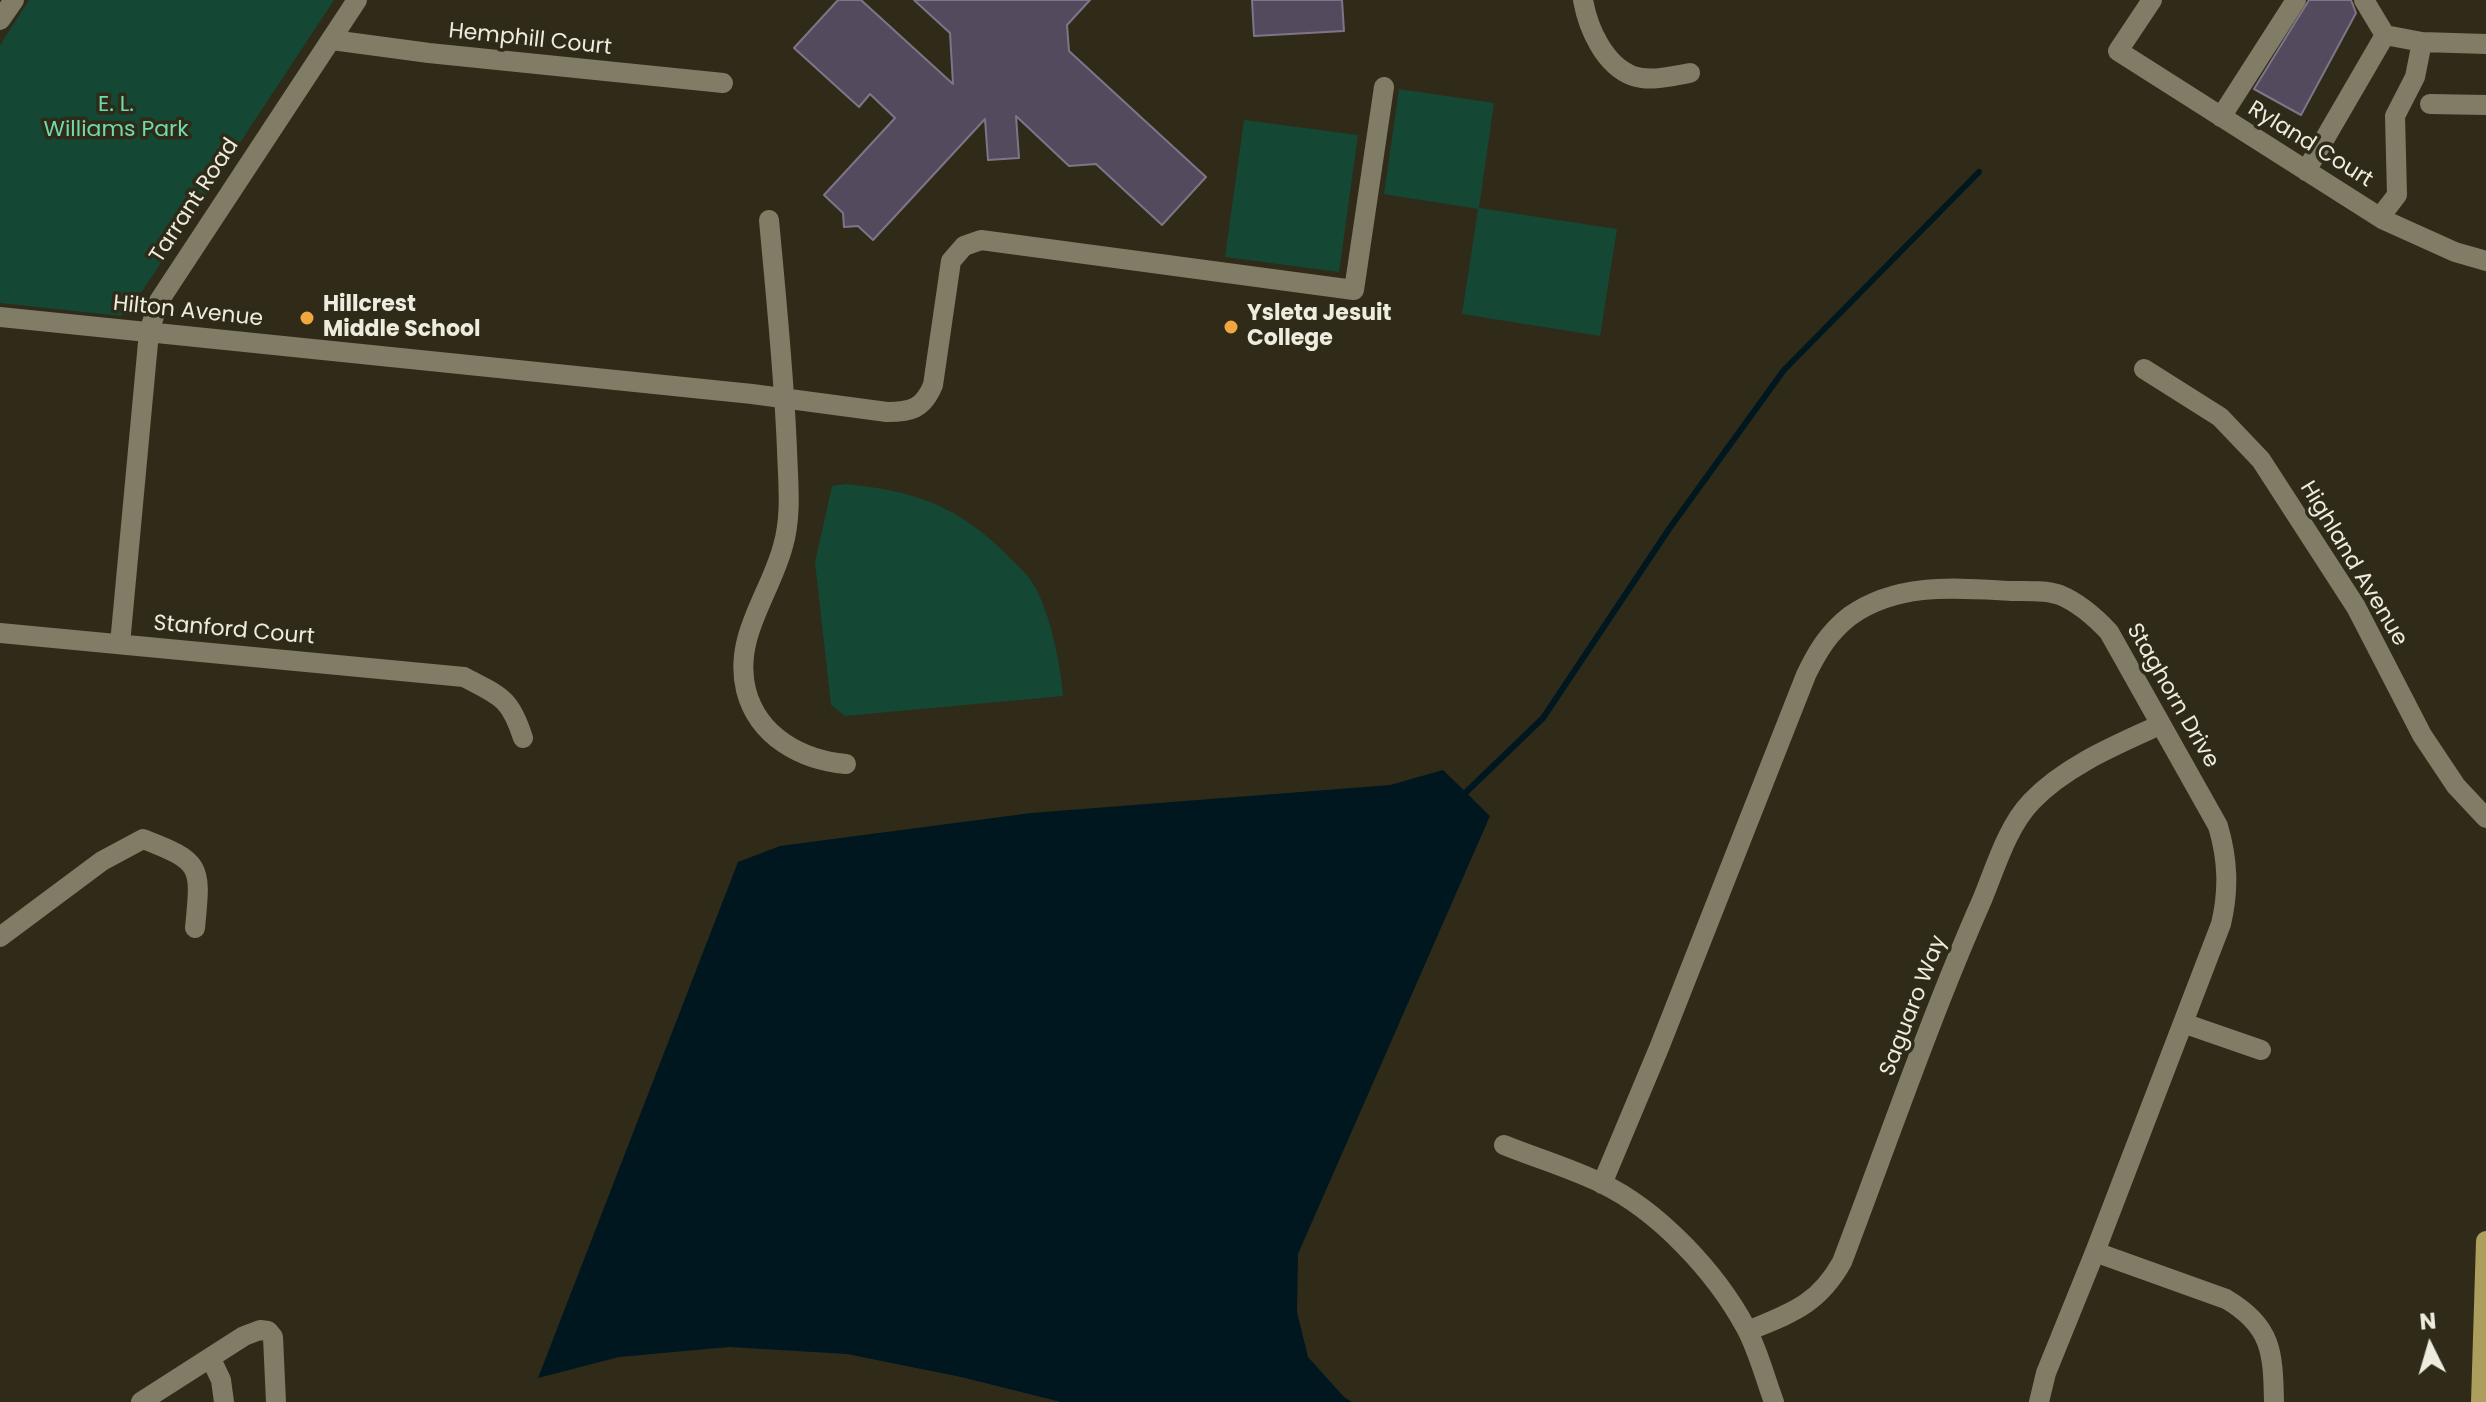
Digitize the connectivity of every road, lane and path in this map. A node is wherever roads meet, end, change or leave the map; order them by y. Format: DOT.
graph roads {
  1 [pos="14,0"];
  2 [pos="357,0"];
  3 [pos="1583,0"];
  4 [pos="2152,0"];
  5 [pos="2296,0"];
  6 [pos="2364,0"];
  7 [pos="0,20"];
  8 [pos="2385,35"];
  9 [pos="332,40"];
  10 [pos="2422,42"];
  11 [pos="2486,44"];
  12 [pos="1690,73"];
  13 [pos="723,83"];
  14 [pos="1384,87"];
  15 [pos="2430,104"];
  16 [pos="2486,105"];
  17 [pos="2221,117"];
  18 [pos="2306,171"];
  19 [pos="2380,217"];
  20 [pos="769,220"];
  21 [pos="2486,261"];
  22 [pos="0,317"];
  23 [pos="149,332"];
  24 [pos="2144,369"];
  25 [pos="785,399"];
  26 [pos="0,633"];
  27 [pos="120,644"];
  28 [pos="2160,725"];
  29 [pos="523,738"];
  30 [pos="846,764"];
  31 [pos="2486,818"];
  32 [pos="195,928"];
  33 [pos="0,937"];
  34 [pos="2183,1023"];
  35 [pos="2261,1050"];
  36 [pos="1504,1145"];
  37 [pos="1602,1184"];
  38 [pos="2486,1241"];
  39 [pos="2095,1252"];
  40 [pos="1748,1331"];
  41 [pos="211,1359"];
  42 [pos="141,1402"];
  43 [pos="224,1402"];
  44 [pos="276,1402"];
  45 [pos="1774,1402"];
  46 [pos="2039,1402"];
  47 [pos="2274,1402"];
  48 [pos="2481,1402"];
  1 -- 7 [label="street"];
  2 -- 9 [label="street, Tarrant Road"];
  3 -- 12 [label="street"];
  4 -- 17 [label="street, Ryland Court"];
  5 -- 17 [label="street"];
  6 -- 8 [label="street"];
  8 -- 10 [label="street"];
  8 -- 18 [label="street"];
  9 -- 13 [label="street, Hemphill Court"];
  9 -- 23 [label="street, Tarrant Road"];
  10 -- 11 [label="street"];
  10 -- 19 [label="street"];
  14 -- 25 [label="street, Hilton Avenue"];
  15 -- 16 [label="street"];
  17 -- 18 [label="street, Ryland Court"];
  18 -- 19 [label="street, Ryland Court"];
  19 -- 21 [label="street, Ryland Court"];
  20 -- 25 [label="street"];
  22 -- 23 [label="street, Hilton Avenue"];
  23 -- 25 [label="street, Hilton Avenue"];
  23 -- 27 [label="street, Tarrant Road"];
  24 -- 31 [label="street, Highland Avenue"];
  25 -- 30 [label="street"];
  26 -- 27 [label="street, Stanford Court"];
  27 -- 29 [label="street, Stanford Court"];
  28 -- 34 [label="street, Staghorn Drive"];
  28 -- 37 [label="street, Staghorn Drive"];
  28 -- 40 [label="street, Saguaro Way"];
  32 -- 33 [label="street"];
  34 -- 35 [label="street"];
  34 -- 39 [label="street, Staghorn Drive"];
  36 -- 37 [label="street"];
  37 -- 40 [label="street"];
  38 -- 48 [label="main road"];
  39 -- 46 [label="street, Staghorn Drive"];
  39 -- 47 [label="street"];
  40 -- 45 [label="street"];
  41 -- 42 [label="street"];
  41 -- 43 [label="street"];
  41 -- 44 [label="street"];
}
